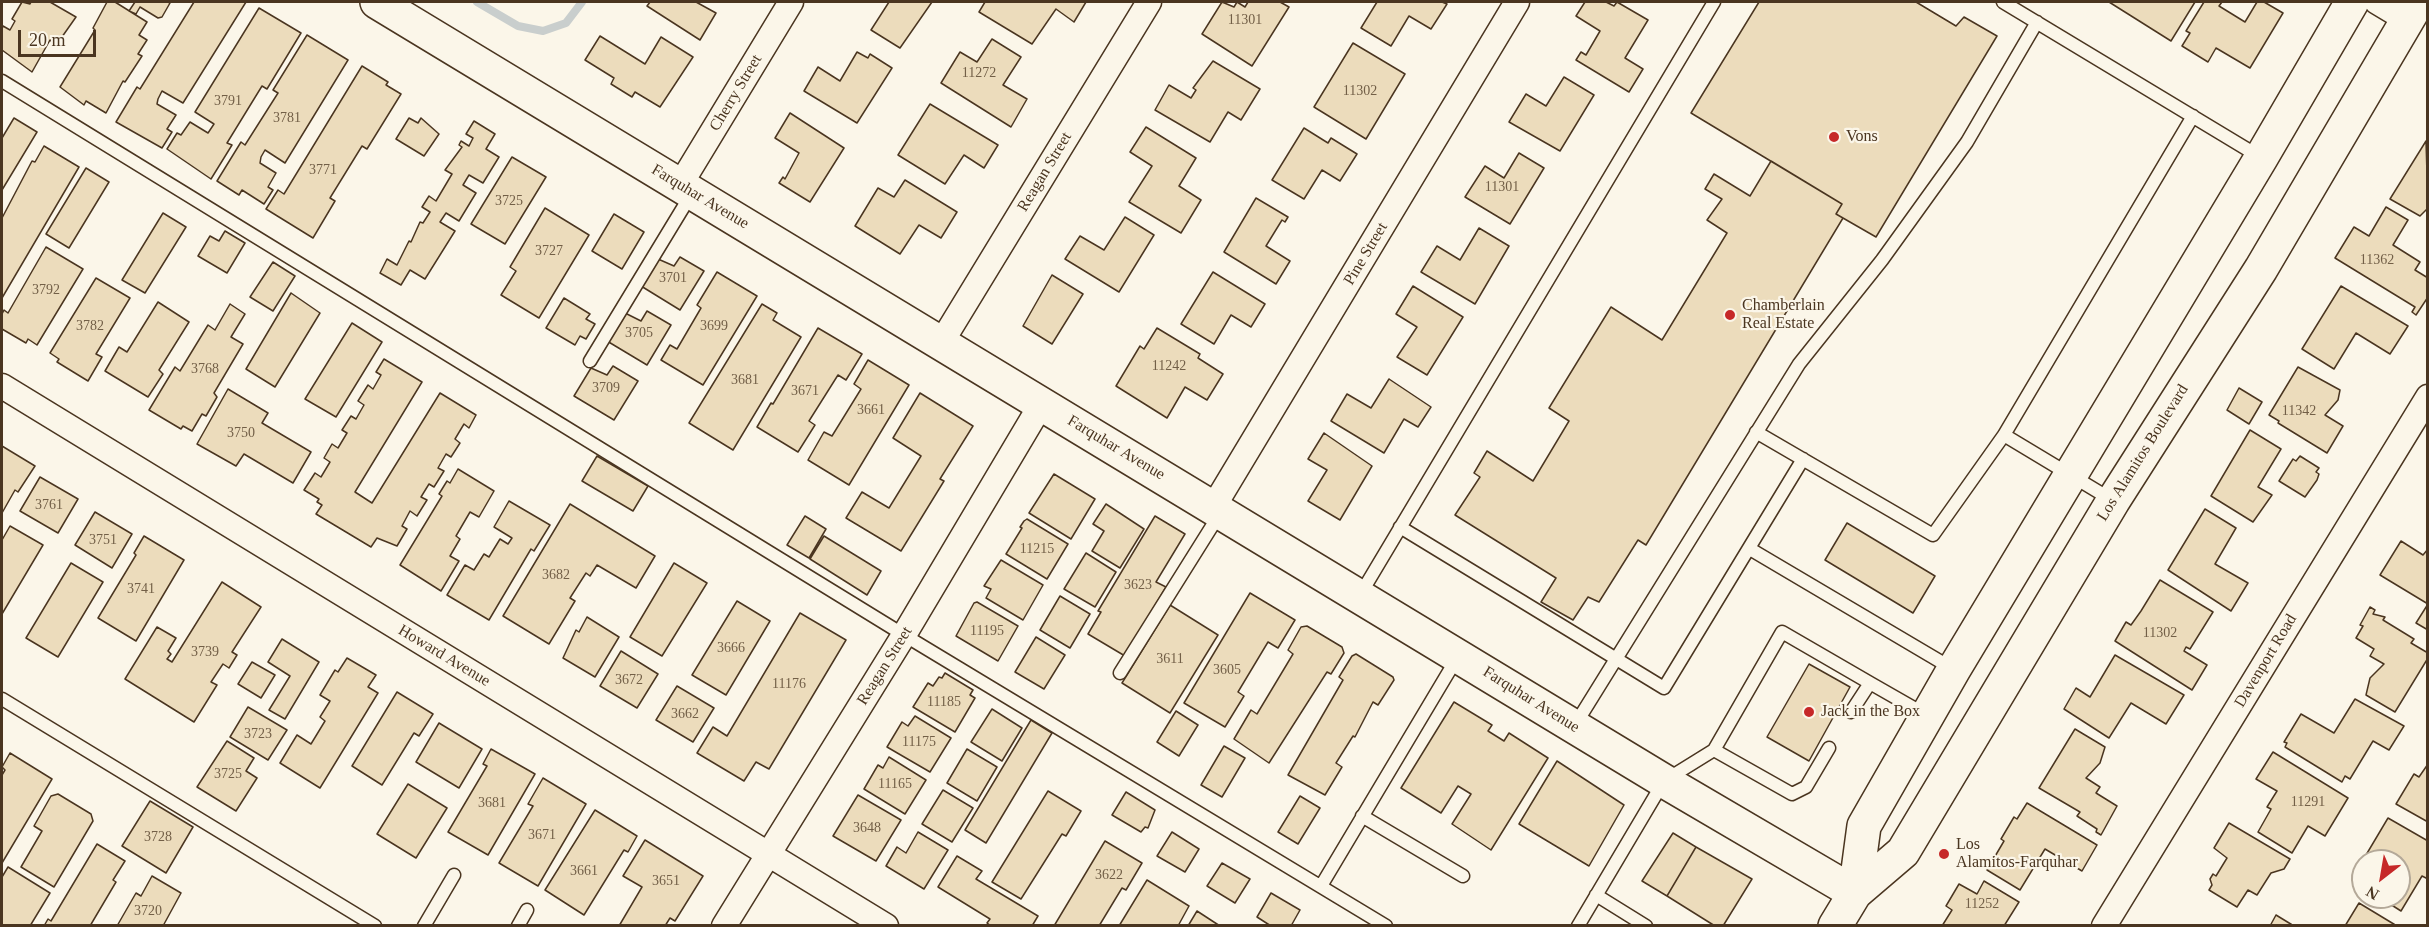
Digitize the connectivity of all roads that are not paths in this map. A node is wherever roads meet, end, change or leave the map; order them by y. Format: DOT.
graph roads {
  1 [pos="377,2"];
  2 [pos="791,2"];
  3 [pos="1149,2"];
  4 [pos="1517,2"];
  5 [pos="1714,2"];
  6 [pos="2003,2"];
  7 [pos="2352,2"];
  8 [pos="2377,2"];
  9 [pos="2413,11"];
  10 [pos="2037,22"];
  11 [pos="2,81"];
  12 [pos="2193,116"];
  13 [pos="2261,158"];
  14 [pos="686,188"];
  15 [pos="941,343"];
  16 [pos="590,361"];
  17 [pos="2,386"];
  18 [pos="2427,397"];
  19 [pos="1042,403"];
  20 [pos="1756,432"];
  21 [pos="2004,435"];
  22 [pos="1803,459"];
  23 [pos="2071,476"];
  24 [pos="2113,501"];
  25 [pos="1217,509"];
  26 [pos="1400,527"];
  27 [pos="1750,549"];
  28 [pos="1359,595"];
  29 [pos="904,635"];
  30 [pos="1458,655"];
  31 [pos="1615,660"];
  32 [pos="1954,669"];
  33 [pos="1120,673"];
  34 [pos="1870,683"];
  35 [pos="2,699"];
  36 [pos="1851,712"];
  37 [pos="1927,715"];
  38 [pos="1574,727"];
  39 [pos="1829,748"];
  40 [pos="1714,750"];
  41 [pos="1664,782"];
  42 [pos="1362,816"];
  43 [pos="768,853"];
  44 [pos="454,875"];
  45 [pos="1463,876"];
  46 [pos="1321,886"];
  47 [pos="1855,893"];
  48 [pos="1596,896"];
  49 [pos="527,910"];
  50 [pos="375,926"];
  51 [pos="424,926"];
  52 [pos="518,926"];
  53 [pos="724,926"];
  54 [pos="886,926"];
  55 [pos="1386,926"];
  56 [pos="1578,926"];
  57 [pos="1646,926"];
  58 [pos="1835,926"];
  59 [pos="2104,926"];
  1 -- 14 [label="main road, Farquhar Avenue"];
  2 -- 14 [label="street, Cherry Street"];
  3 -- 15 [label="street, Reagan Street"];
  4 -- 25 [label="street, Pine Street"];
  5 -- 26 [label="lane"];
  6 -- 10 [label="lane"];
  7 -- 13 [label="main road, Los Alamitos Boulevard"];
  8 -- 9 [label="street"];
  9 -- 24 [label="main road, Los Alamitos Boulevard"];
  10 -- 12 [label="lane"];
  10 -- 20 [label="lane"];
  11 -- 29 [label="lane"];
  12 -- 13 [label="lane"];
  12 -- 21 [label="lane"];
  13 -- 23 [label="main road, Los Alamitos Boulevard"];
  14 -- 15 [label="main road, Farquhar Avenue"];
  14 -- 16 [label="lane"];
  15 -- 19 [label="main road, Farquhar Avenue"];
  17 -- 43 [label="street, Howard Avenue"];
  18 -- 59 [label="street, Davenport Road"];
  19 -- 25 [label="main road, Farquhar Avenue"];
  19 -- 29 [label="street, Reagan Street"];
  20 -- 22 [label="lane"];
  20 -- 31 [label="lane"];
  21 -- 22 [label="lane"];
  21 -- 23 [label="lane"];
  22 -- 27 [label="lane"];
  23 -- 24 [label="lane"];
  23 -- 32 [label="main road, Los Alamitos Boulevard"];
  24 -- 47 [label="main road, Los Alamitos Boulevard"];
  25 -- 28 [label="main road, Farquhar Avenue"];
  25 -- 33 [label="lane"];
  26 -- 28 [label="lane"];
  26 -- 31 [label="lane"];
  27 -- 31 [label="lane"];
  27 -- 32 [label="lane"];
  28 -- 30 [label="main road, Farquhar Avenue"];
  29 -- 43 [label="street, Reagan Street"];
  29 -- 46 [label="lane"];
  30 -- 38 [label="main road, Farquhar Avenue"];
  30 -- 42 [label="lane"];
  31 -- 38 [label="lane"];
  32 -- 37 [label="main road, Los Alamitos Boulevard"];
  34 -- 36 [label="lane"];
  34 -- 37 [label="lane"];
  34 -- 40 [label="lane"];
  35 -- 50 [label="lane"];
  37 -- 47 [label="main road, Los Alamitos Boulevard"];
  38 -- 41 [label="main road, Farquhar Avenue"];
  39 -- 40 [label="lane"];
  40 -- 41 [label="lane"];
  41 -- 47 [label="main road, Farquhar Avenue"];
  41 -- 48 [label="lane"];
  42 -- 45 [label="lane"];
  42 -- 46 [label="lane"];
  43 -- 53 [label="street, Reagan Street"];
  43 -- 54 [label="street, Howard Avenue"];
  44 -- 51 [label="lane"];
  46 -- 55 [label="lane"];
  47 -- 58 [label="main road, Los Alamitos Boulevard"];
  48 -- 56 [label="lane"];
  48 -- 57 [label="lane"];
  49 -- 52 [label="lane"];
}
